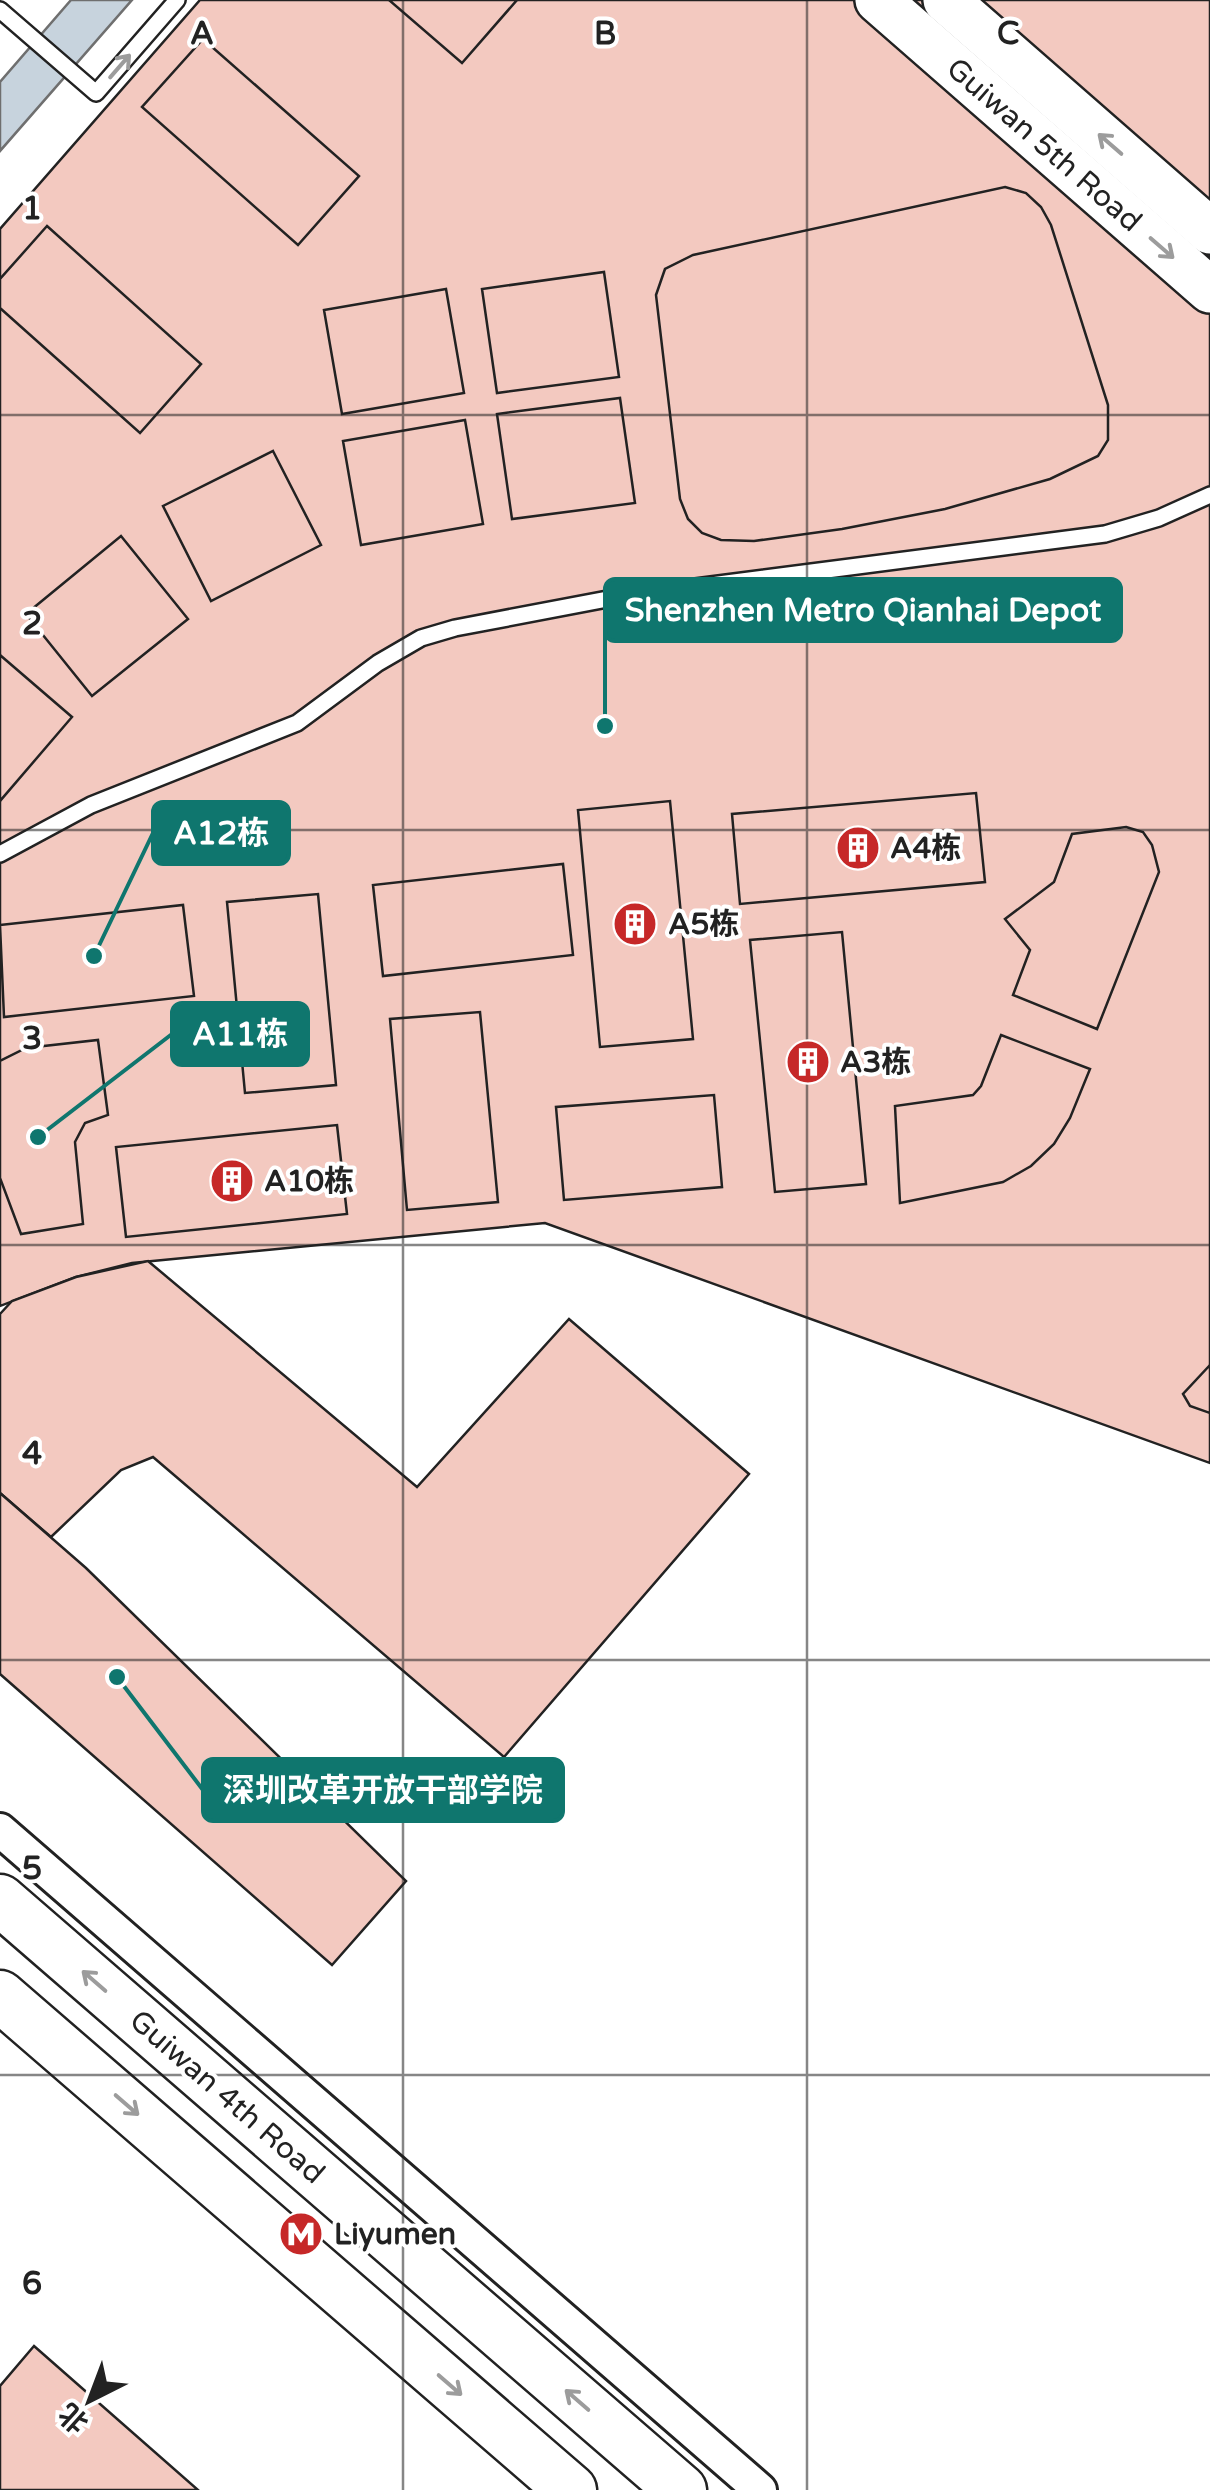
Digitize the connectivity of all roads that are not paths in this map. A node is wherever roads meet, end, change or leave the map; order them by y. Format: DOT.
graph roads {
  1 [pos="178,0"];
  2 [pos="878,0"];
  3 [pos="946,0"];
  4 [pos="0,10"];
  5 [pos="1210,231"];
  6 [pos="1210,290"];
  7 [pos="1210,495"];
  8 [pos="0,854"];
  9 [pos="0,1830"];
  10 [pos="0,1900"];
  11 [pos="0,1996"];
  12 [pos="666,2477"];
  13 [pos="571,2490"];
  14 [pos="760,2490"];
  4 -- 1 [label="lane, one-way"];
  2 -- 6 [label="street, Guiwan 5th Road, one-way"];
  5 -- 3 [label="street, Guiwan 5th Road, one-way"];
  7 -- 8 [label="lane"];
  9 -- 14 [label="street"];
  12 -- 10 [label="main road, Guiwan 4th Road, one-way"];
  11 -- 13 [label="main road, one-way"];
}
